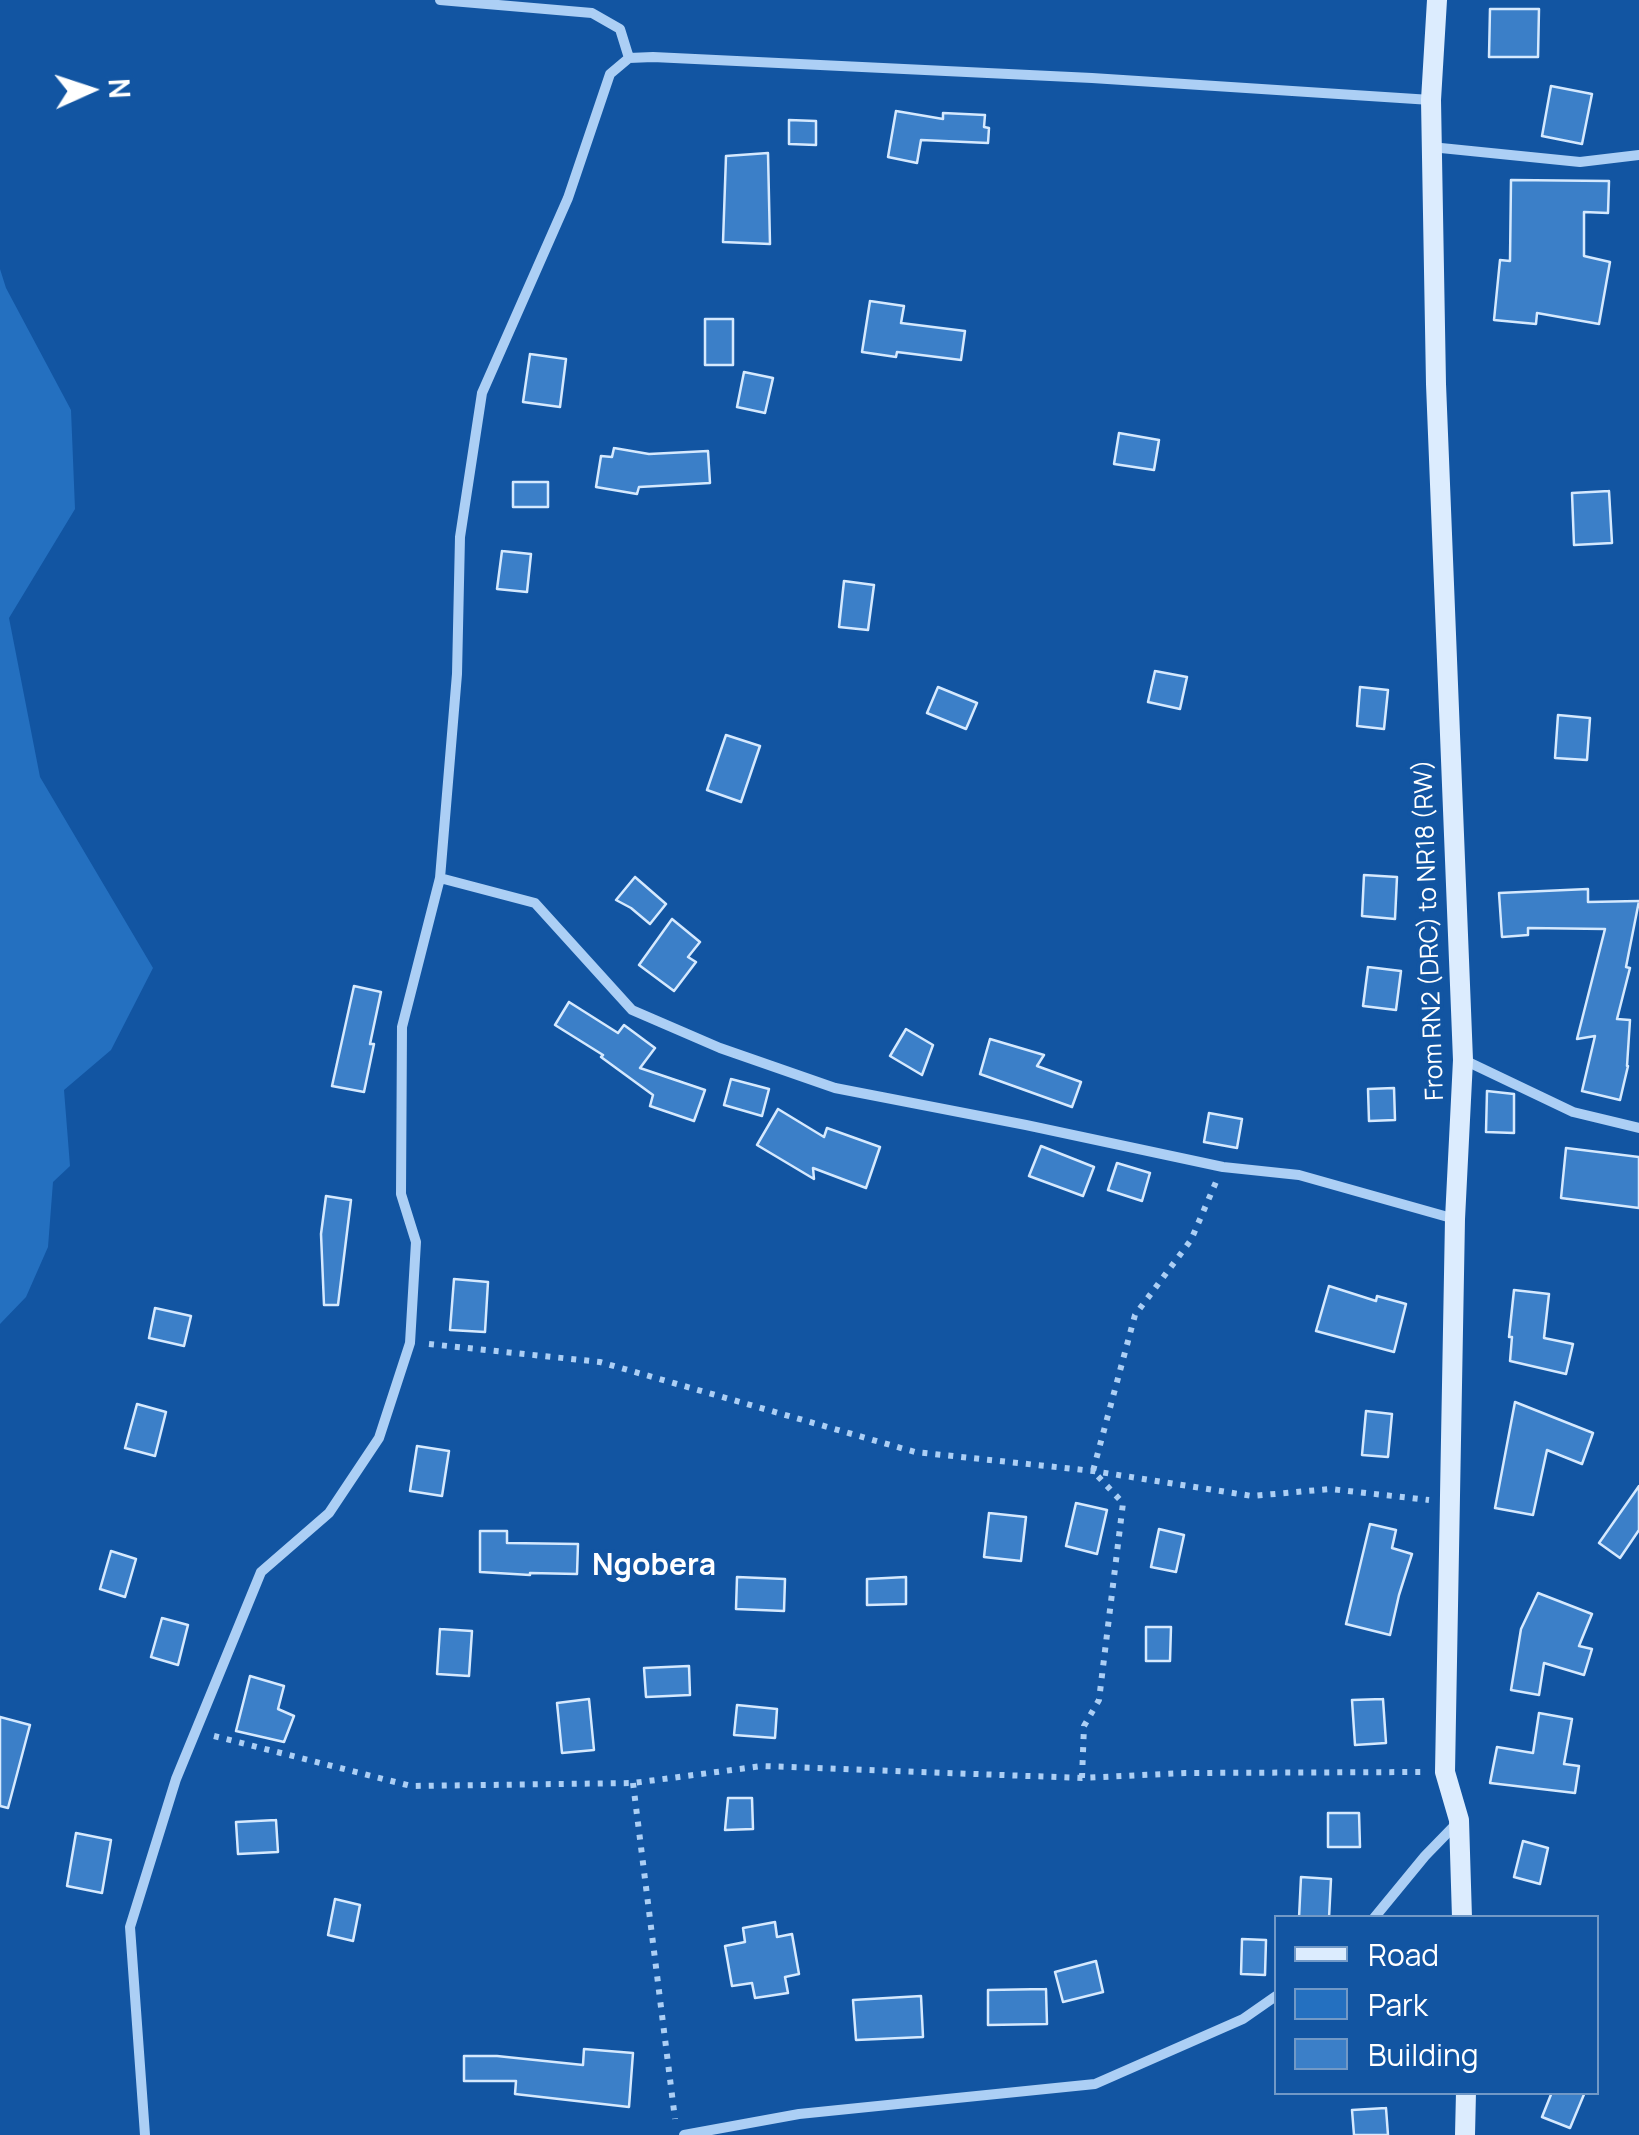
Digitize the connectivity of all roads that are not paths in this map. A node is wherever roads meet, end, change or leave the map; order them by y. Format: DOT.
graph roads {
  1 [pos="440,0"];
  2 [pos="1438,0"];
  3 [pos="629,58"];
  4 [pos="1431,100"];
  5 [pos="1431,147"];
  6 [pos="1639,155"];
  7 [pos="440,878"];
  8 [pos="1463,1060"];
  9 [pos="1639,1128"];
  10 [pos="1455,1219"];
  11 [pos="1459,1820"];
  12 [pos="1376,1915"];
  13 [pos="1462,1915"];
  14 [pos="1274,1997"];
  15 [pos="1466,2095"];
  16 [pos="145,2135"];
  17 [pos="680,2135"];
  18 [pos="1465,2135"];
  1 -- 3 [label="street"];
  2 -- 4 [label="main road, From RN2 (DRC) to NR18 (RW)"];
  3 -- 4 [label="street"];
  3 -- 7 [label="street"];
  4 -- 5 [label="main road, From RN2 (DRC) to NR18 (RW)"];
  5 -- 6 [label="street"];
  5 -- 8 [label="main road, From RN2 (DRC) to NR18 (RW)"];
  7 -- 10 [label="street"];
  7 -- 16 [label="street"];
  8 -- 9 [label="street"];
  8 -- 10 [label="main road, From RN2 (DRC) to NR18 (RW)"];
  10 -- 11 [label="main road, From RN2 (DRC) to NR18 (RW)"];
  11 -- 12 [label="street"];
  11 -- 13 [label="main road, From RN2 (DRC) to NR18 (RW)"];
  14 -- 17 [label="street"];
  15 -- 18 [label="main road"];
}
